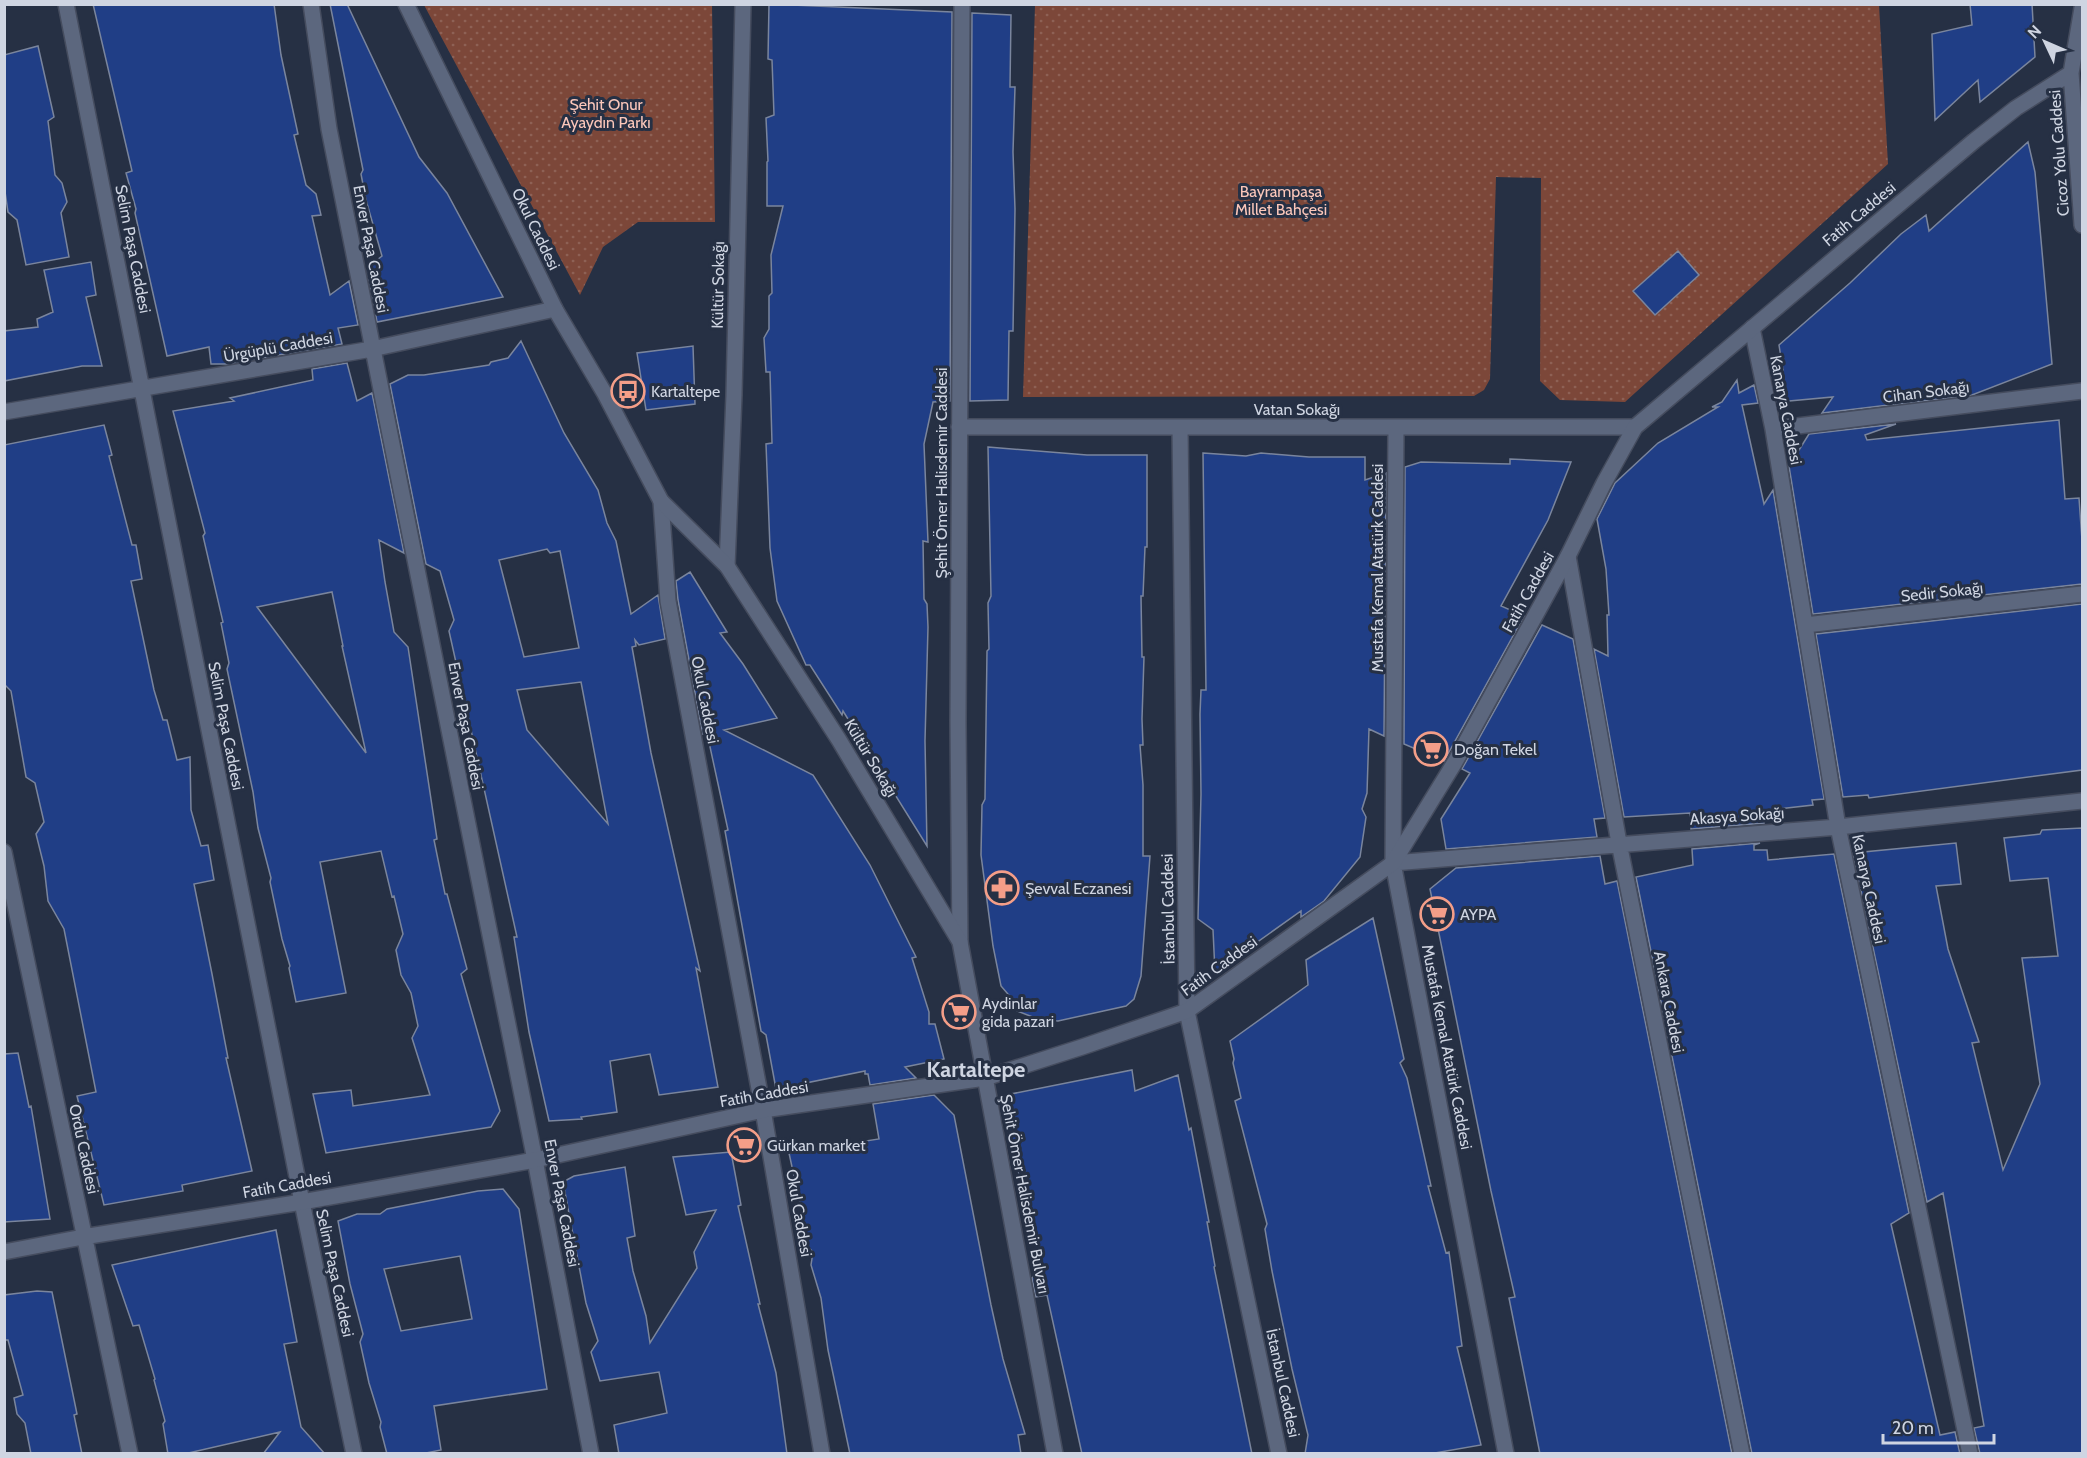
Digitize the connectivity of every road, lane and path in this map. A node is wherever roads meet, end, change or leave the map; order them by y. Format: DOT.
graph roads {
  1 [pos="66,4"];
  2 [pos="311,4"];
  3 [pos="406,4"];
  4 [pos="743,4"];
  5 [pos="962,4"];
  6 [pos="2082,8"];
  7 [pos="2071,73"];
  8 [pos="2082,225"];
  9 [pos="555,309"];
  10 [pos="1752,328"];
  11 [pos="372,350"];
  12 [pos="142,388"];
  13 [pos="2082,391"];
  14 [pos="4,412"];
  15 [pos="959,427"];
  16 [pos="1180,427"];
  17 [pos="1396,427"];
  18 [pos="1635,427"];
  19 [pos="1773,429"];
  20 [pos="661,501"];
  21 [pos="1568,556"];
  22 [pos="727,566"];
  23 [pos="2082,594"];
  24 [pos="1805,626"];
  25 [pos="2082,801"];
  26 [pos="1838,827"];
  27 [pos="1618,843"];
  28 [pos="4,852"];
  29 [pos="1394,863"];
  30 [pos="960,942"];
  31 [pos="1187,1011"];
  32 [pos="985,1078"];
  33 [pos="763,1110"];
  34 [pos="535,1160"];
  35 [pos="302,1202"];
  36 [pos="83,1236"];
  37 [pos="4,1252"];
  38 [pos="130,1454"];
  39 [pos="354,1454"];
  40 [pos="591,1454"];
  41 [pos="822,1454"];
  42 [pos="1055,1454"];
  43 [pos="1279,1454"];
  44 [pos="1506,1454"];
  45 [pos="1742,1454"];
  46 [pos="1970,1454"];
  1 -- 12 [label="street, Selim Paşa Caddesi"];
  2 -- 11 [label="street, Enver Paşa Caddesi"];
  3 -- 9 [label="street, Okul Caddesi"];
  4 -- 22 [label="street, Kültür Sokağı"];
  5 -- 15 [label="street, Şehit Ömer Halisdemir Caddesi"];
  6 -- 7 [label="street, Cicoz Yolu Caddesi"];
  7 -- 8 [label="street, Cicoz Yolu Caddesi"];
  7 -- 10 [label="street, Fatih Caddesi"];
  9 -- 11 [label="street, Ürgüplü Caddesi"];
  9 -- 20 [label="street, Okul Caddesi"];
  10 -- 18 [label="street, Fatih Caddesi"];
  10 -- 19 [label="street, Kanarya Caddesi"];
  11 -- 12 [label="street, Ürgüplü Caddesi"];
  11 -- 34 [label="street, Enver Paşa Caddesi"];
  12 -- 14 [label="street, Ürgüplü Caddesi"];
  12 -- 35 [label="street, Selim Paşa Caddesi"];
  13 -- 19 [label="street, Cihan Sokağı"];
  15 -- 16 [label="street, Vatan Sokağı"];
  15 -- 30 [label="street, Şehit Ömer Halisdemir Caddesi"];
  16 -- 17 [label="street, Vatan Sokağı"];
  16 -- 31 [label="street, İstanbul Caddesi"];
  17 -- 18 [label="street, Vatan Sokağı"];
  17 -- 29 [label="street, Mustafa Kemal Atatürk Caddesi"];
  18 -- 21 [label="street, Fatih Caddesi"];
  19 -- 24 [label="street, Kanarya Caddesi"];
  20 -- 22 [label="street, Kültür Sokağı"];
  20 -- 33 [label="street, Okul Caddesi"];
  21 -- 27 [label="street, Ankara Caddesi"];
  21 -- 29 [label="street, Fatih Caddesi"];
  22 -- 30 [label="street, Kültür Sokağı"];
  23 -- 24 [label="street, Sedir Sokağı"];
  24 -- 26 [label="street, Kanarya Caddesi"];
  25 -- 26 [label="street, Akasya Sokağı"];
  26 -- 27 [label="street, Akasya Sokağı"];
  26 -- 46 [label="street, Kanarya Caddesi"];
  27 -- 29 [label="street, Akasya Sokağı"];
  27 -- 45 [label="street, Ankara Caddesi"];
  28 -- 36 [label="street, Ordu Caddesi"];
  29 -- 31 [label="street, Fatih Caddesi"];
  29 -- 44 [label="street, Mustafa Kemal Atatürk Caddesi"];
  30 -- 32 [label="street, Şehit Ömer Halisdemir Bulvarı"];
  31 -- 32 [label="street, Fatih Caddesi"];
  31 -- 43 [label="street, İstanbul Caddesi"];
  32 -- 33 [label="street, Fatih Caddesi"];
  32 -- 42 [label="street, Şehit Ömer Halisdemir Bulvarı"];
  33 -- 34 [label="street, Fatih Caddesi"];
  33 -- 41 [label="street, Okul Caddesi"];
  34 -- 35 [label="street, Fatih Caddesi"];
  34 -- 40 [label="street, Enver Paşa Caddesi"];
  35 -- 36 [label="street, Fatih Caddesi"];
  35 -- 39 [label="street, Selim Paşa Caddesi"];
  36 -- 37 [label="street, Fatih Caddesi"];
  36 -- 38 [label="street, Ordu Caddesi"];
}
